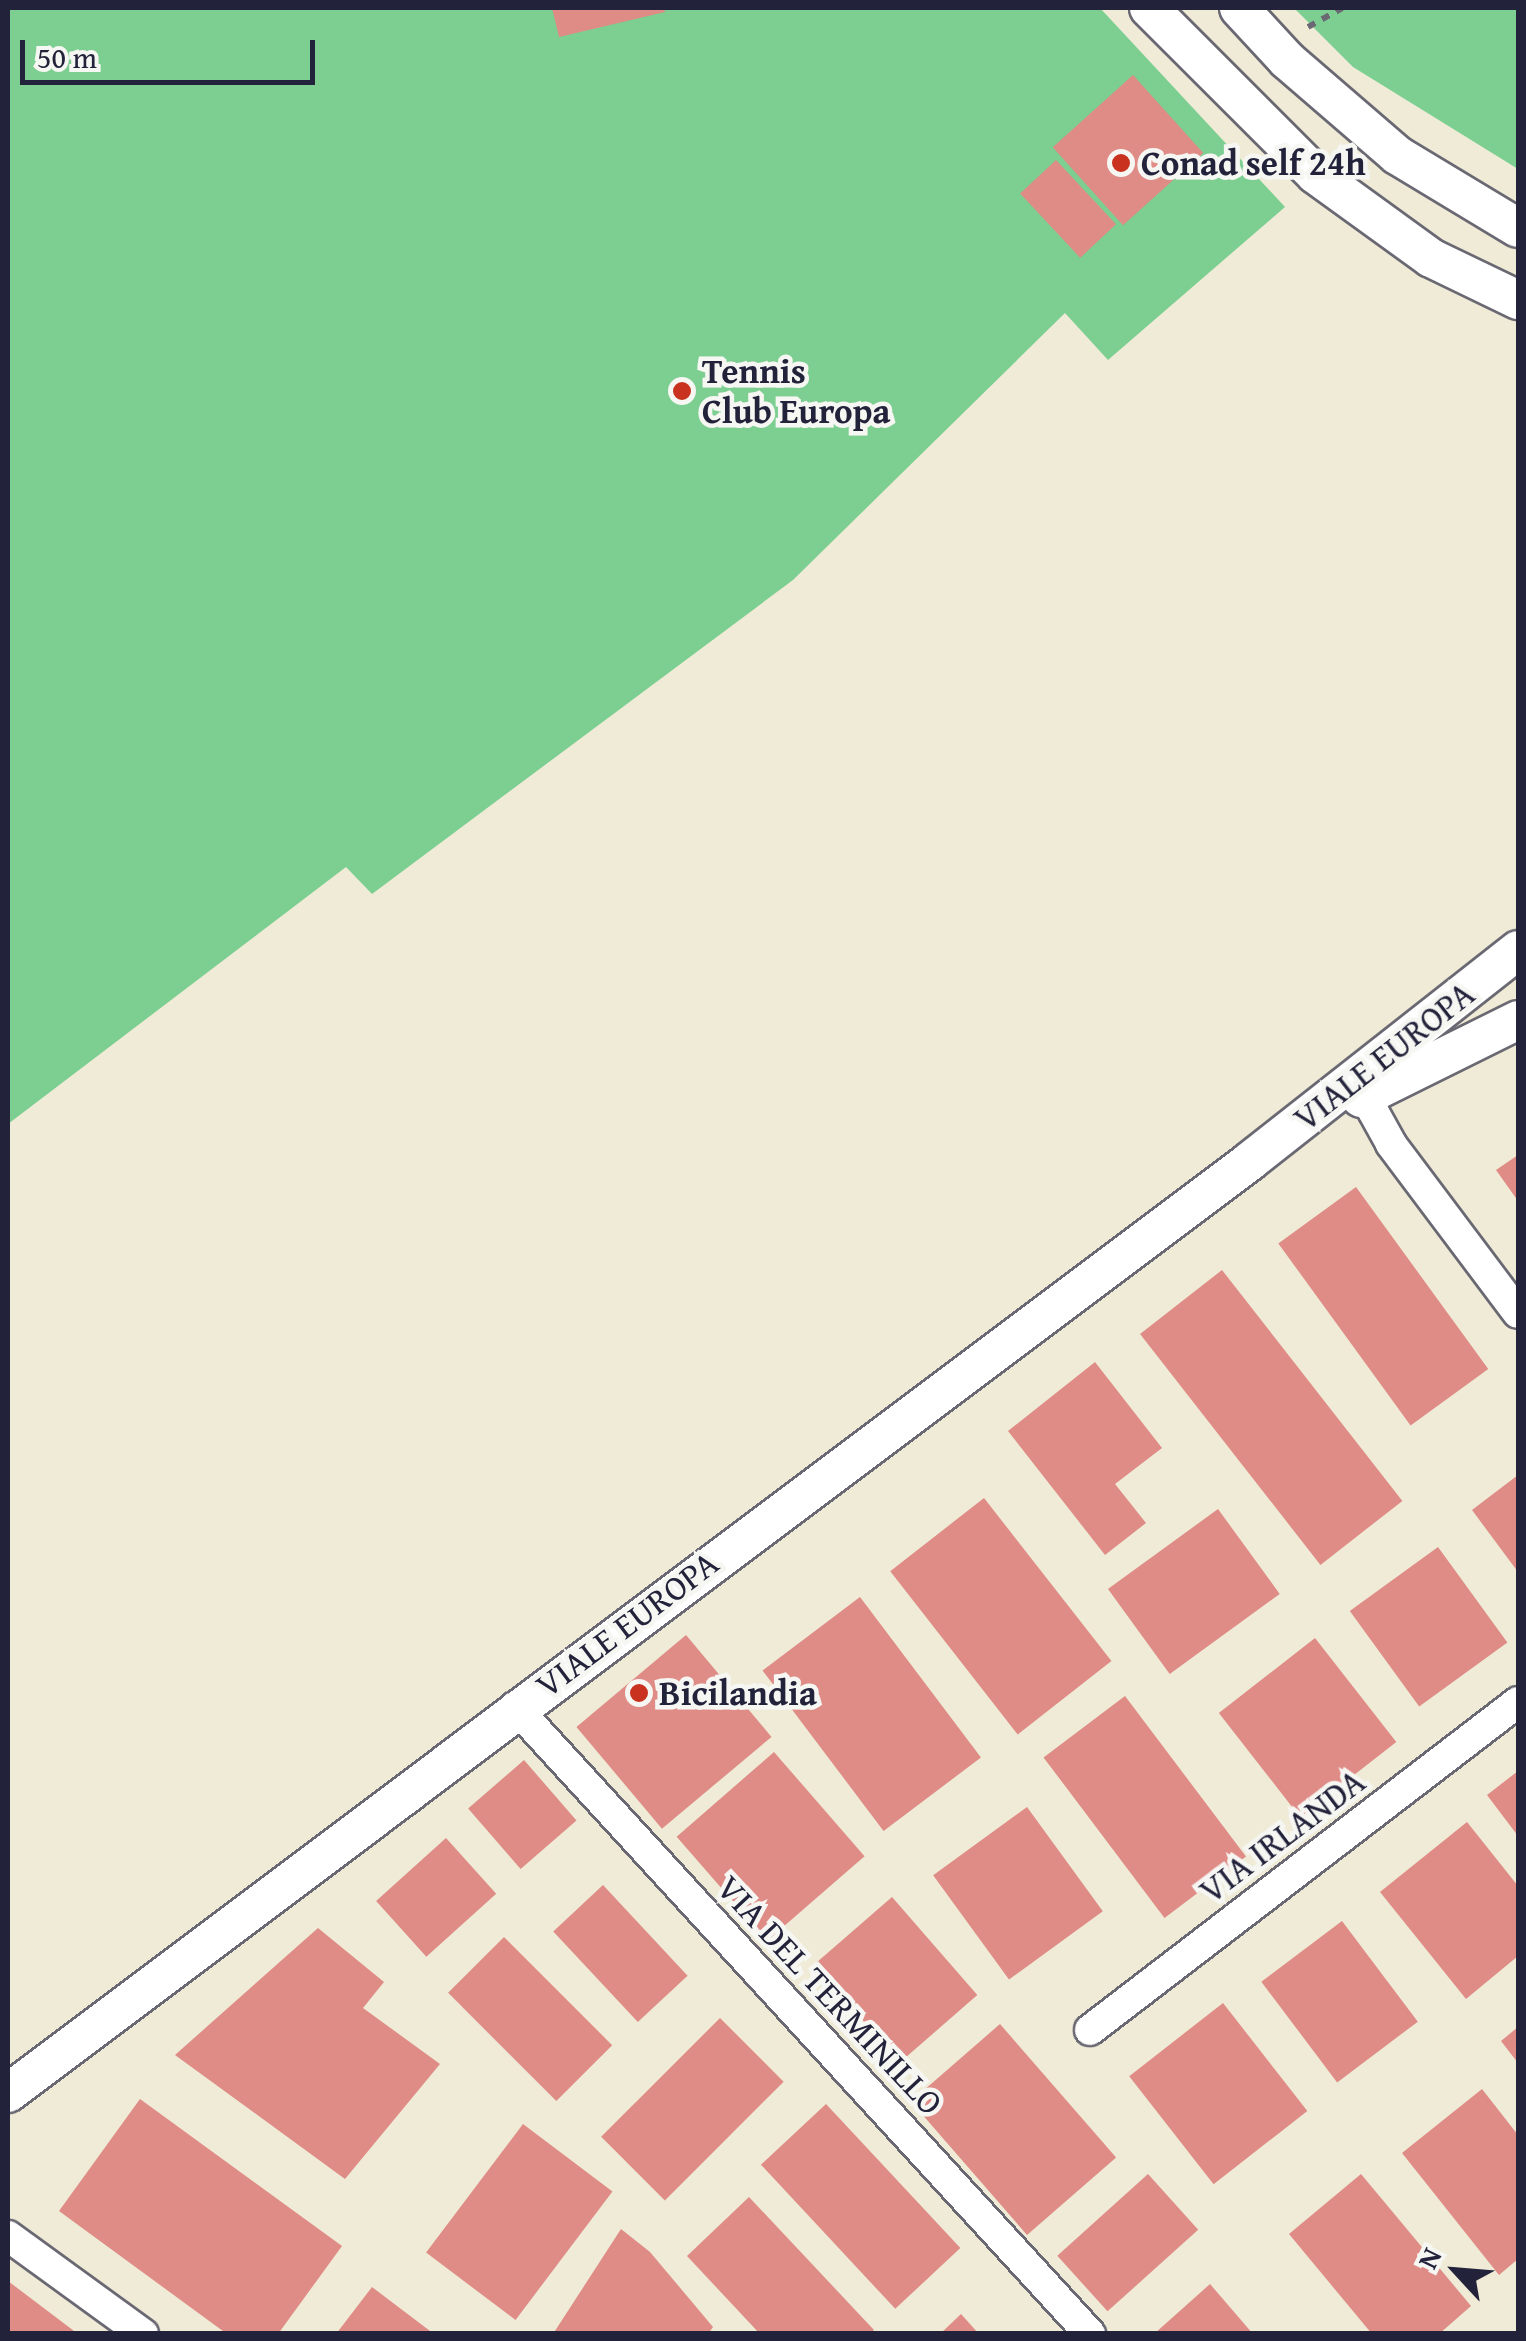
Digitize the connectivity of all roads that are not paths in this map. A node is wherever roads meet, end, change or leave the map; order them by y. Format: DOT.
graph roads {
  1 [pos="1150,8"];
  2 [pos="1239,8"];
  3 [pos="1518,228"];
  4 [pos="1518,300"];
  5 [pos="1518,950"];
  6 [pos="1518,1020"];
  7 [pos="1388,1053"];
  8 [pos="1370,1092"];
  9 [pos="1250,1161"];
  10 [pos="1518,1313"];
  11 [pos="1518,1702"];
  12 [pos="515,1707"];
  13 [pos="1090,2030"];
  14 [pos="8,2093"];
  15 [pos="8,2236"];
  16 [pos="143,2334"];
  17 [pos="1090,2334"];
  1 -- 4 [label="street"];
  2 -- 3 [label="street"];
  5 -- 7 [label="street, VIALE EUROPA"];
  6 -- 8 [label="street, VIALE EUROPA"];
  7 -- 8 [label="street"];
  7 -- 9 [label="street, VIALE EUROPA"];
  8 -- 9 [label="street, VIALE EUROPA"];
  8 -- 10 [label="street"];
  9 -- 12 [label="street, VIALE EUROPA"];
  11 -- 13 [label="street, VIA IRLANDA"];
  12 -- 14 [label="street, VIALE EUROPA"];
  12 -- 17 [label="street, VIA DEL TERMINILLO"];
  15 -- 16 [label="street"];
}
